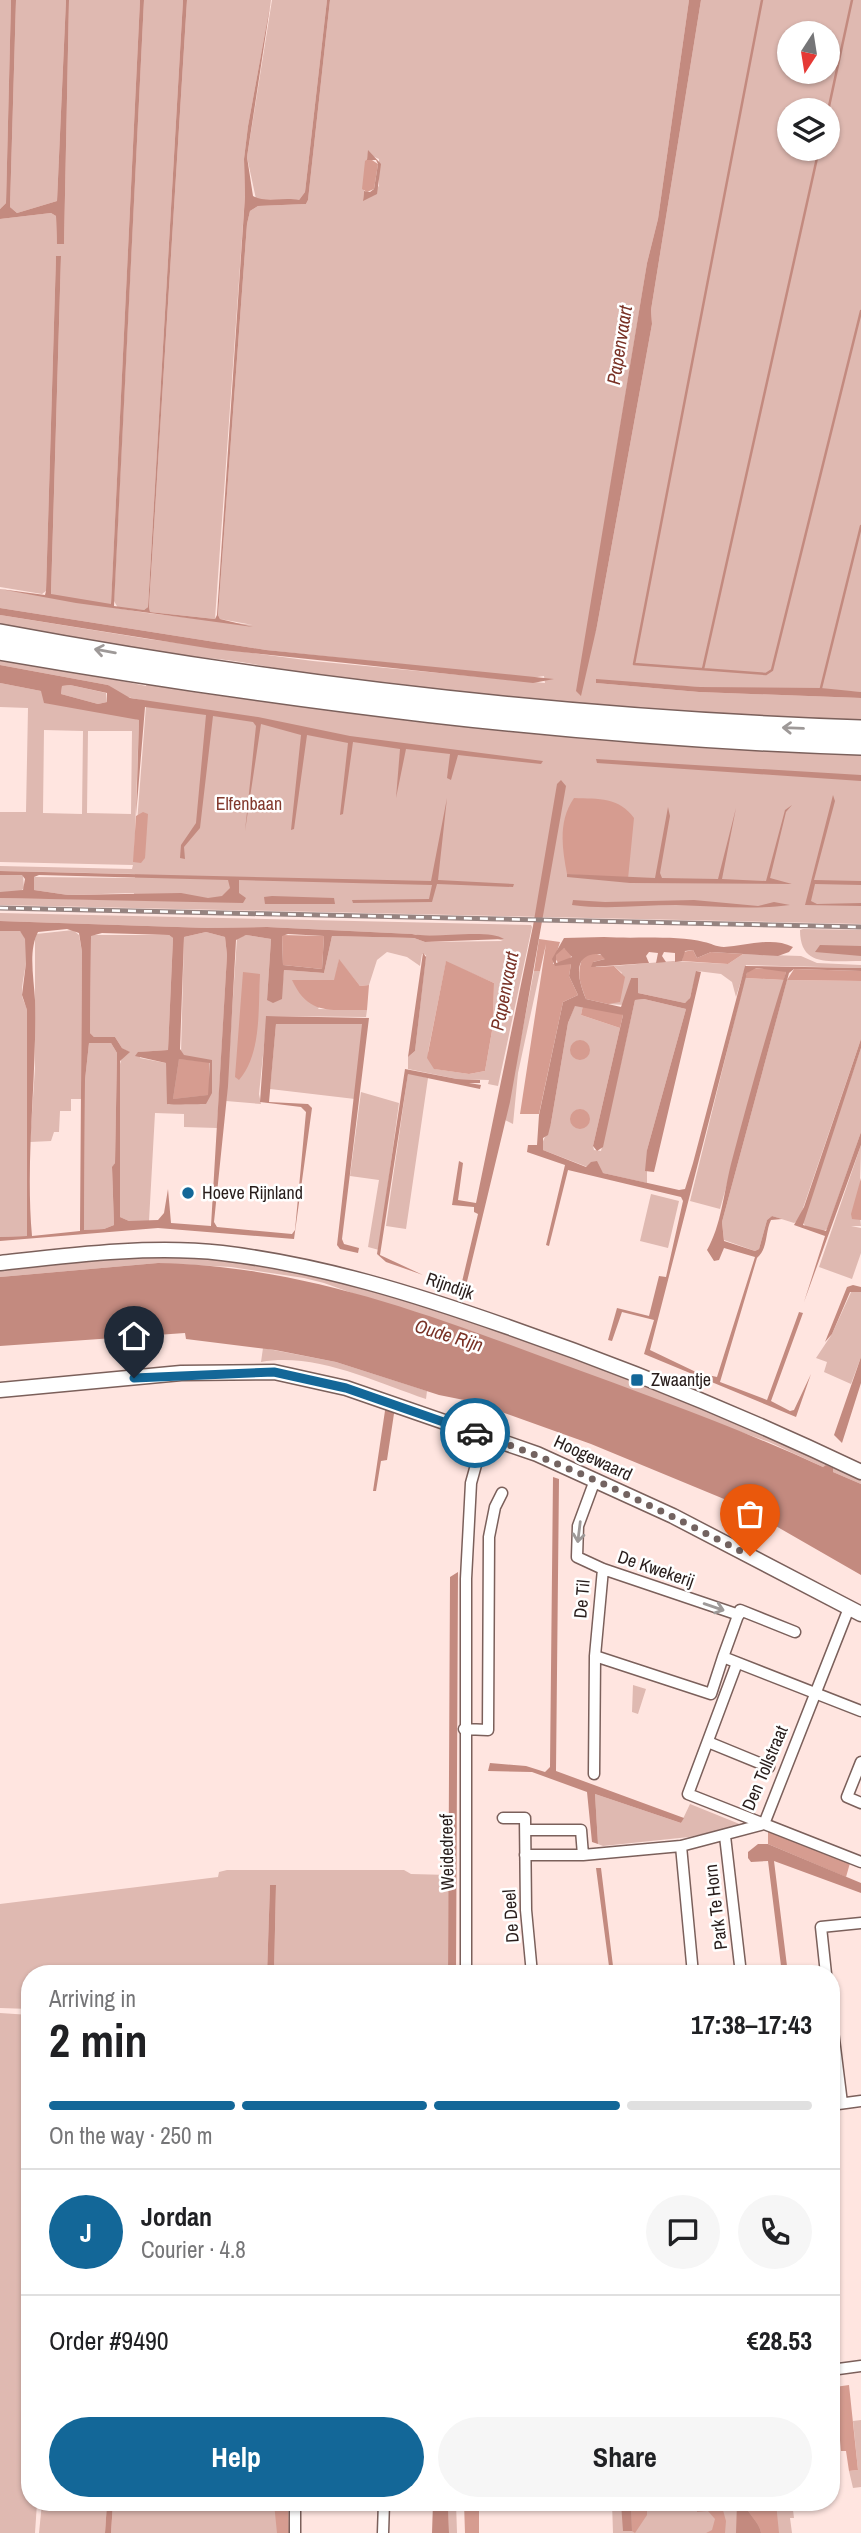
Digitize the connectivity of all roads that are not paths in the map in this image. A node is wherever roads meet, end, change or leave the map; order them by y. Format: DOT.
graph roads {
  1 [pos="0,634"];
  2 [pos="0,650"];
  3 [pos="861,730"];
  4 [pos="861,745"];
  5 [pos="0,1263"];
  6 [pos="0,1390"];
  7 [pos="484,1436"];
  8 [pos="861,1472"];
  9 [pos="596,1480"];
  10 [pos="502,1493"];
  11 [pos="603,1569"];
  12 [pos="466,1579"];
  13 [pos="489,1580"];
  14 [pos="855,1611"];
  15 [pos="738,1615"];
  16 [pos="795,1632"];
  17 [pos="595,1656"];
  18 [pos="723,1657"];
  19 [pos="737,1663"];
  20 [pos="815,1693"];
  21 [pos="861,1711"];
  22 [pos="464,1730"];
  23 [pos="708,1742"];
  24 [pos="861,1762"];
  25 [pos="768,1767"];
  26 [pos="594,1774"];
  27 [pos="861,1803"];
  28 [pos="503,1818"];
  29 [pos="764,1824"];
  30 [pos="526,1830"];
  31 [pos="725,1836"];
  32 [pos="681,1846"];
  33 [pos="525,1855"];
  34 [pos="583,1855"];
  35 [pos="861,1861"];
  36 [pos="861,1923"];
  37 [pos="466,1965"];
  38 [pos="532,1965"];
  39 [pos="692,1965"];
  40 [pos="740,1965"];
  41 [pos="826,1965"];
  42 [pos="861,2101"];
  43 [pos="840,2104"];
  44 [pos="861,2366"];
  45 [pos="840,2369"];
  46 [pos="295,2511"];
  47 [pos="383,2511"];
  48 [pos="295,2533"];
  49 [pos="383,2533"];
  3 -- 1 [label="highway, one-way"];
  2 -- 4 [label="highway"];
  5 -- 8 [label="main road, Rijndijk"];
  6 -- 7 [label="main road, Hoogewaard"];
  7 -- 9 [label="main road, Hoogewaard"];
  7 -- 12 [label="street, Weidedreef"];
  9 -- 11 [label="street, De Til, one-way"];
  9 -- 14 [label="main road, Hoogewaard"];
  10 -- 13 [label="street"];
  11 -- 15 [label="street, De Kwekerij, one-way"];
  11 -- 17 [label="street, De Til"];
  12 -- 13 [label="street"];
  12 -- 22 [label="street, Weidedreef"];
  13 -- 22 [label="street"];
  14 -- 20 [label="street, Den Tollstraat"];
  15 -- 16 [label="street, De Kwekerij"];
  15 -- 18 [label="street"];
  17 -- 18 [label="street"];
  17 -- 26 [label="street, De Til"];
  18 -- 19 [label="street"];
  19 -- 20 [label="street"];
  19 -- 23 [label="street"];
  20 -- 21 [label="street"];
  20 -- 29 [label="street, Den Tollstraat"];
  22 -- 37 [label="street, Weidedreef"];
  23 -- 25 [label="street"];
  23 -- 29 [label="street"];
  24 -- 27 [label="street"];
  28 -- 30 [label="street"];
  29 -- 31 [label="street, Den Tollstraat"];
  29 -- 35 [label="street"];
  30 -- 33 [label="street, De Deel"];
  30 -- 34 [label="street"];
  31 -- 32 [label="street, Den Tollstraat"];
  31 -- 40 [label="street, Park Te Horn"];
  32 -- 34 [label="street"];
  32 -- 39 [label="street"];
  33 -- 34 [label="street"];
  33 -- 38 [label="street, De Deel"];
  36 -- 41 [label="street"];
  42 -- 43 [label="street"];
  44 -- 45 [label="street"];
  46 -- 48 [label="street"];
  47 -- 49 [label="street"];
}
